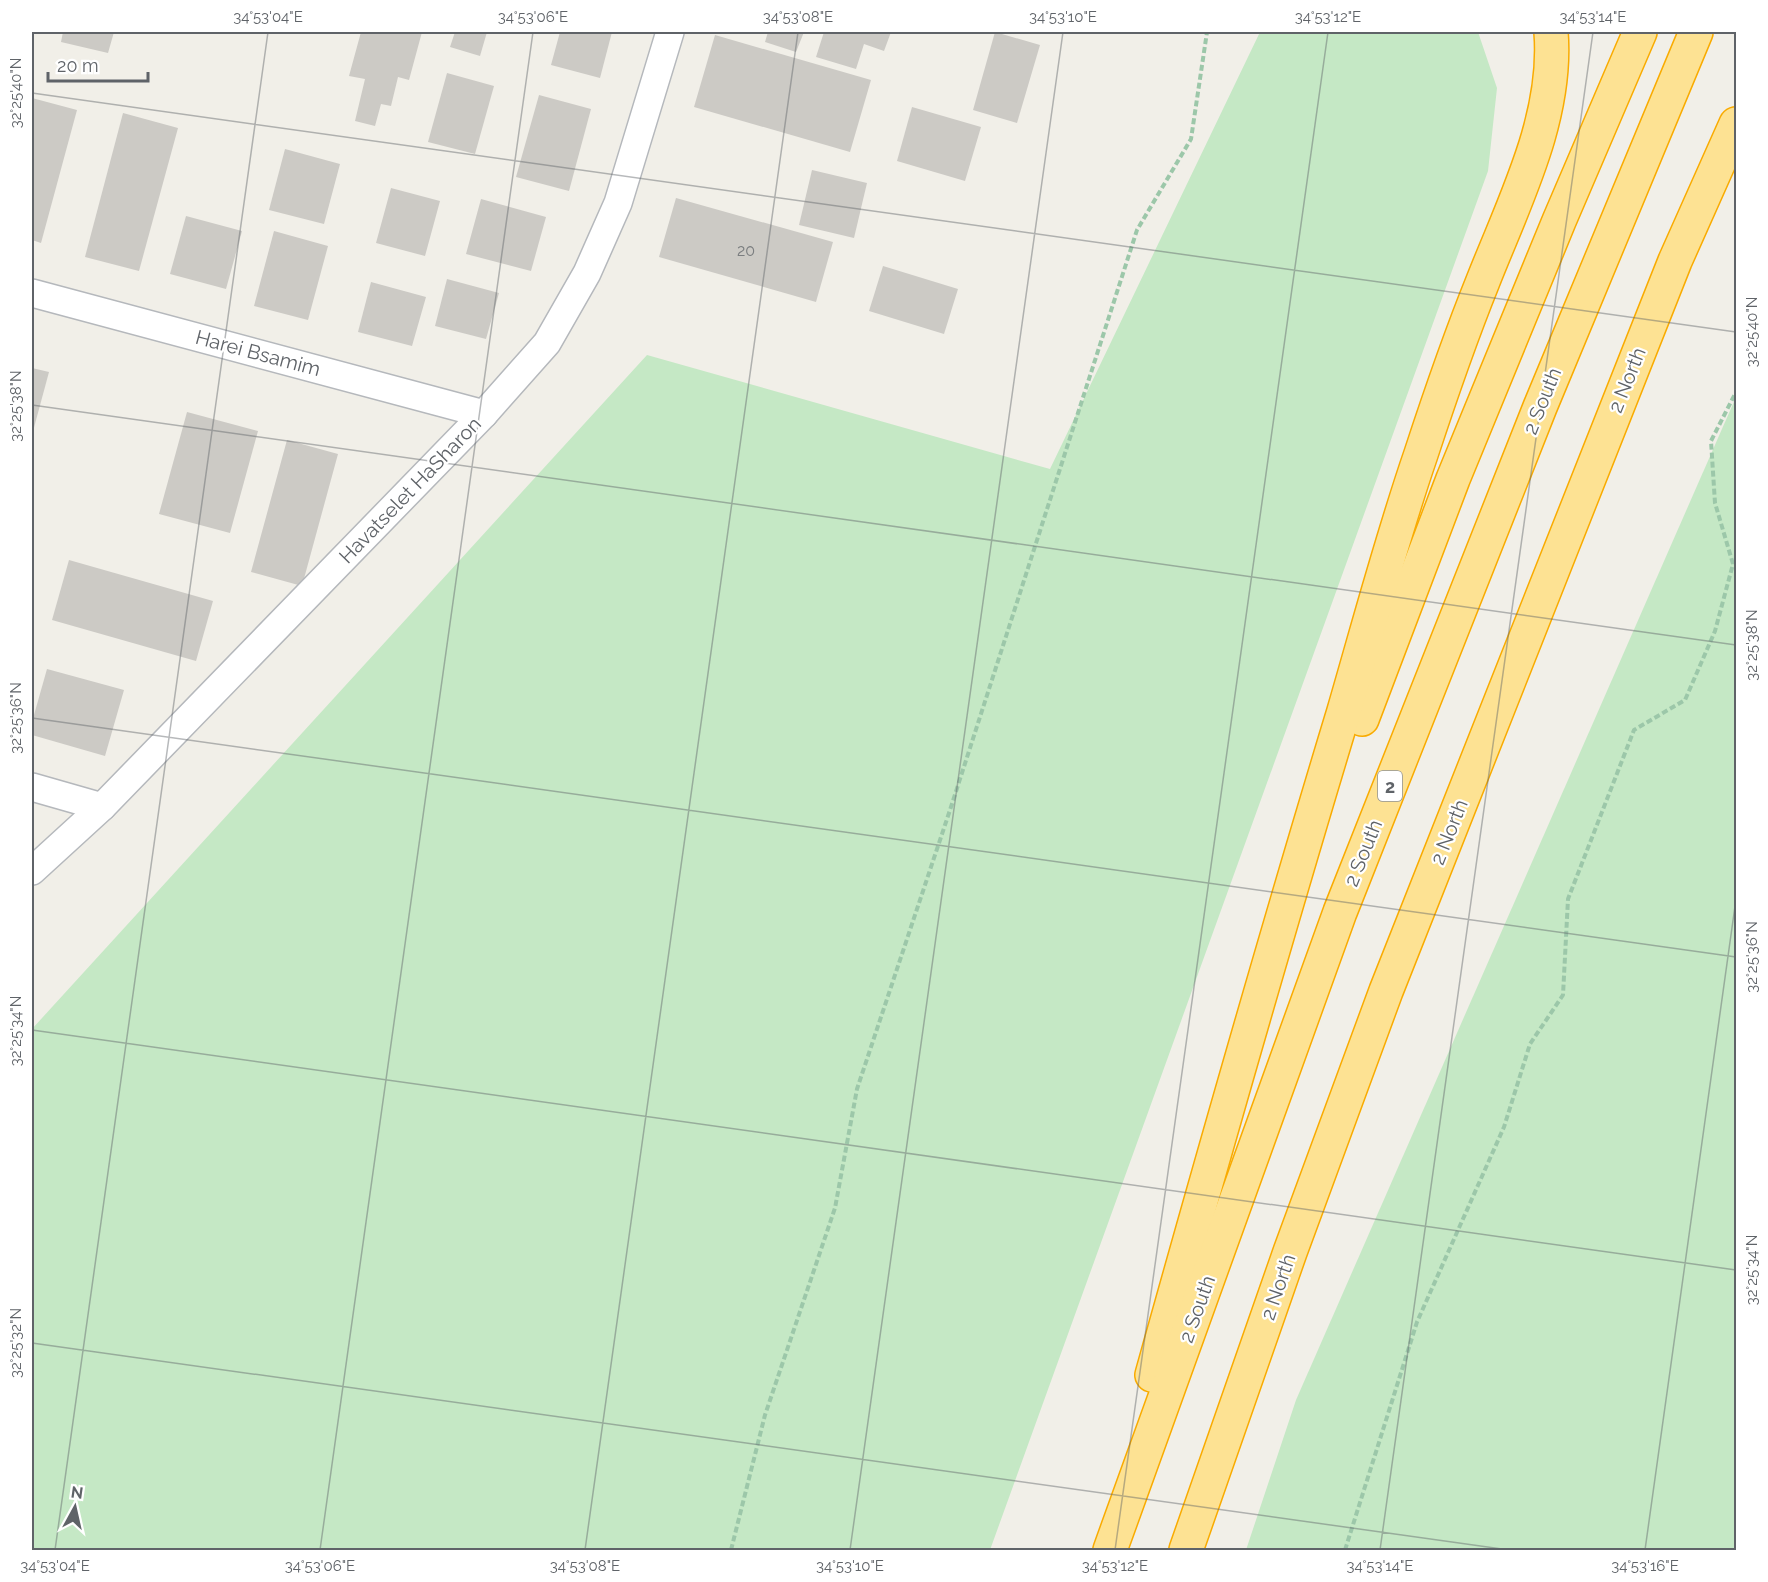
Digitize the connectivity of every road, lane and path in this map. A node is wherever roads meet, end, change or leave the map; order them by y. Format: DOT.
graph roads {
  1 [pos="670,32"];
  2 [pos="1206,32"];
  3 [pos="1551,32"];
  4 [pos="1640,32"];
  5 [pos="1696,32"];
  6 [pos="1737,124"];
  7 [pos="32,292"];
  8 [pos="1737,392"];
  9 [pos="484,414"];
  10 [pos="1735,563"];
  11 [pos="32,787"];
  12 [pos="102,807"];
  13 [pos="32,871"];
  14 [pos="1267,967"];
  15 [pos="731,1551"];
  16 [pos="1102,1551"];
  17 [pos="1110,1551"];
  18 [pos="1186,1551"];
  19 [pos="1345,1551"];
  1 -- 9 [label="street, Havatselet HaSharon"];
  2 -- 15 [label="path"];
  3 -- 14 [label="highway"];
  4 -- 14 [label="highway"];
  5 -- 17 [label="highway, 2 South / 2"];
  6 -- 18 [label="highway, 2 North"];
  7 -- 9 [label="street, Harei Bsamim"];
  8 -- 10 [label="path"];
  9 -- 12 [label="street, Havatselet HaSharon"];
  10 -- 19 [label="path"];
  11 -- 12 [label="street"];
  12 -- 13 [label="street, Havatselet HaSharon"];
  14 -- 16 [label="highway"];
}
